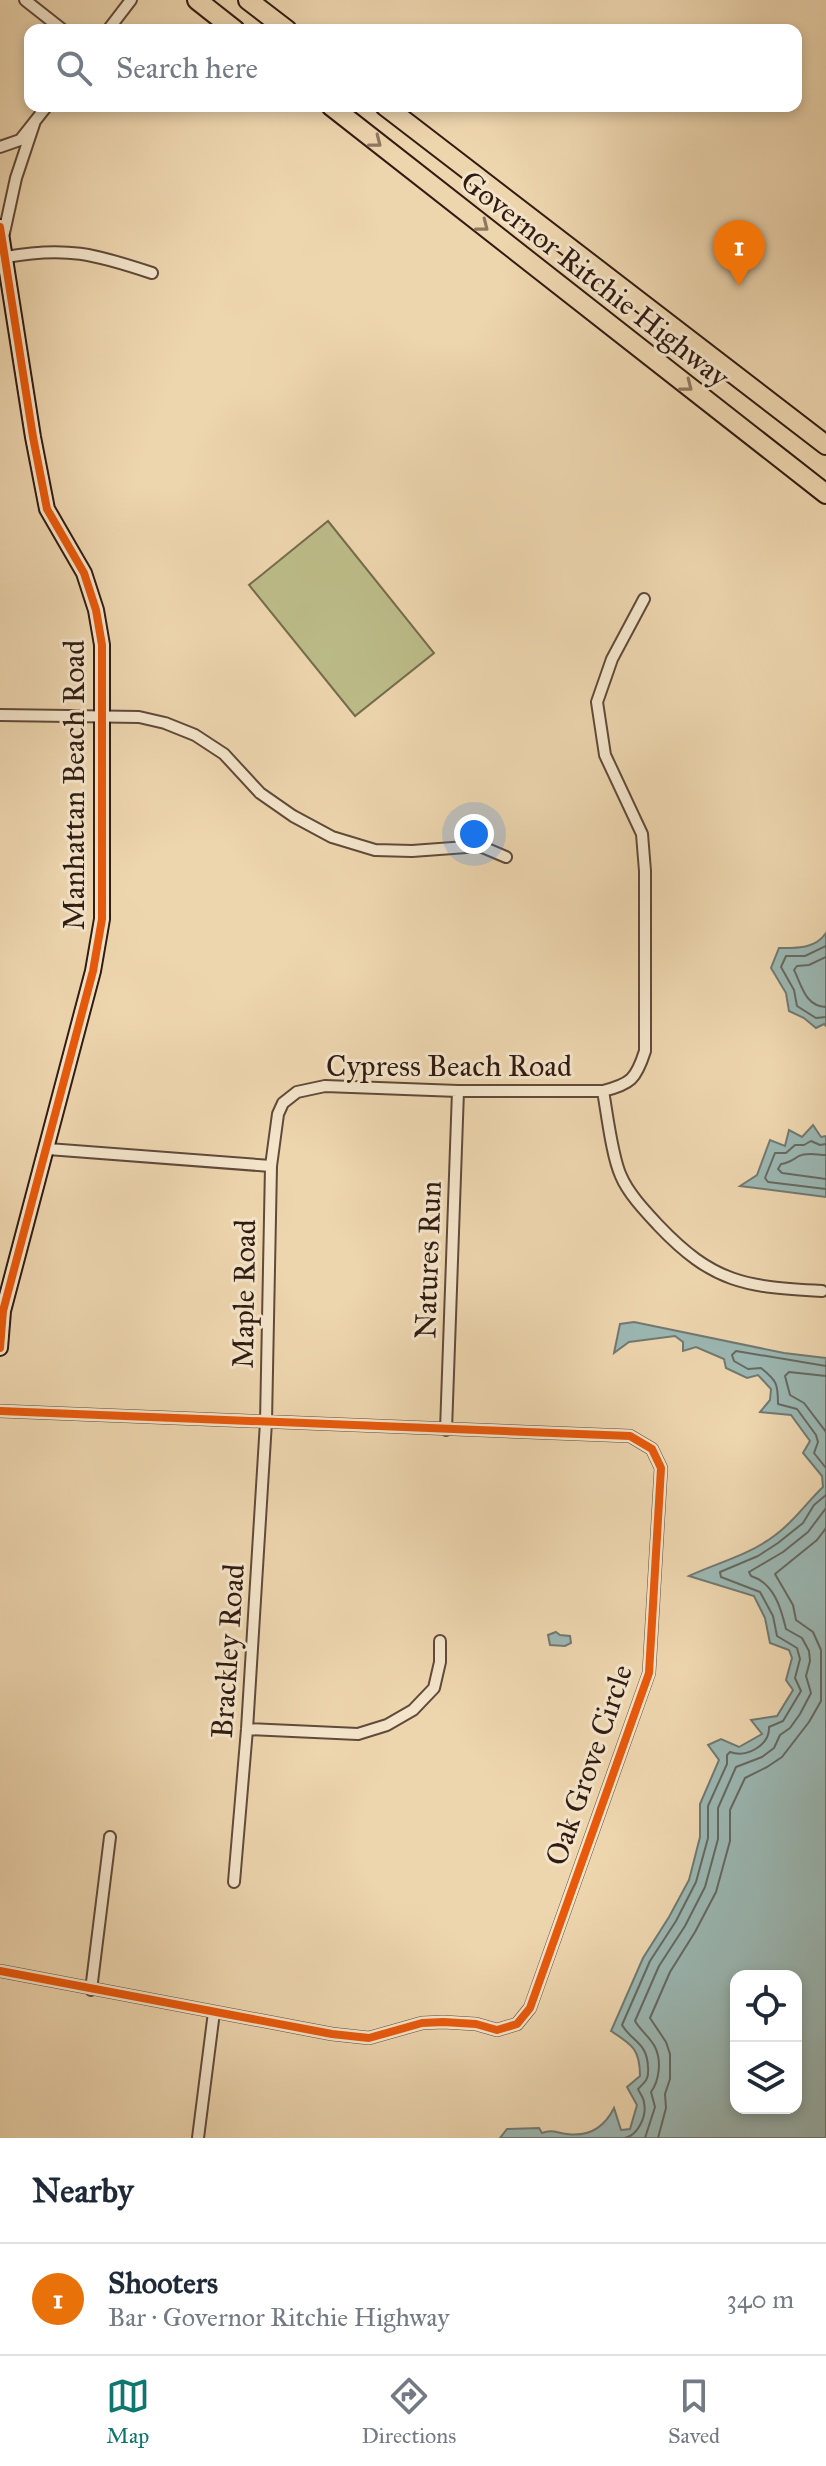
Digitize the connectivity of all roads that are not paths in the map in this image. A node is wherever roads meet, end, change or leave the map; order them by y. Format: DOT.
graph roads {
  1 [pos="25,0"];
  2 [pos="131,0"];
  3 [pos="197,0"];
  4 [pos="248,0"];
  5 [pos="55,24"];
  6 [pos="113,24"];
  7 [pos="227,24"];
  8 [pos="279,24"];
  9 [pos="42,112"];
  10 [pos="338,112"];
  11 [pos="393,112"];
  12 [pos="35,121"];
  13 [pos="0,147"];
  14 [pos="443,151"];
  15 [pos="421,178"];
  16 [pos="1,233"];
  17 [pos="6,257"];
  18 [pos="152,273"];
  19 [pos="826,445"];
  20 [pos="826,494"];
  21 [pos="644,599"];
  22 [pos="0,715"];
  23 [pos="102,719"];
  24 [pos="506,857"];
  25 [pos="458,1091"];
  26 [pos="603,1091"];
  27 [pos="48,1149"];
  28 [pos="271,1166"];
  29 [pos="822,1291"];
  30 [pos="2,1311"];
  31 [pos="0,1348"];
  32 [pos="0,1411"];
  33 [pos="266,1422"];
  34 [pos="446,1430"];
  35 [pos="440,1641"];
  36 [pos="247,1729"];
  37 [pos="110,1837"];
  38 [pos="234,1882"];
  39 [pos="0,1971"];
  40 [pos="91,1990"];
  41 [pos="214,2012"];
  42 [pos="198,2138"];
  1 -- 5 [label="street"];
  2 -- 6 [label="street"];
  3 -- 7 [label="highway"];
  4 -- 8 [label="highway"];
  9 -- 12 [label="street"];
  10 -- 15 [label="highway, Governor Ritchie Highway, one-way"];
  11 -- 14 [label="highway, Governor Ritchie Highway"];
  12 -- 13 [label="street"];
  12 -- 16 [label="street"];
  14 -- 15 [label="highway"];
  14 -- 19 [label="highway, Governor Ritchie Highway"];
  15 -- 20 [label="highway, Governor Ritchie Highway, one-way"];
  16 -- 17 [label="street, Manhattan Beach Road"];
  17 -- 18 [label="street"];
  17 -- 23 [label="street, Manhattan Beach Road"];
  21 -- 26 [label="street, Cypress Beach Road"];
  22 -- 23 [label="street"];
  23 -- 24 [label="street"];
  23 -- 27 [label="street, Manhattan Beach Road"];
  25 -- 26 [label="street, Cypress Beach Road"];
  25 -- 28 [label="street, Cypress Beach Road"];
  25 -- 34 [label="street, Natures Run"];
  26 -- 29 [label="street"];
  27 -- 28 [label="street"];
  27 -- 30 [label="street, Manhattan Beach Road"];
  28 -- 33 [label="street, Maple Road"];
  30 -- 31 [label="street, Manhattan Beach Road"];
  32 -- 33 [label="street, Oak Grove Circle"];
  33 -- 34 [label="street, Oak Grove Circle"];
  33 -- 36 [label="street, Brackley Road"];
  34 -- 41 [label="street, Oak Grove Circle"];
  35 -- 36 [label="street"];
  36 -- 38 [label="street, Brackley Road"];
  37 -- 40 [label="street"];
  39 -- 40 [label="street, Oak Grove Circle"];
  40 -- 41 [label="street, Oak Grove Circle"];
  41 -- 42 [label="street"];
}
